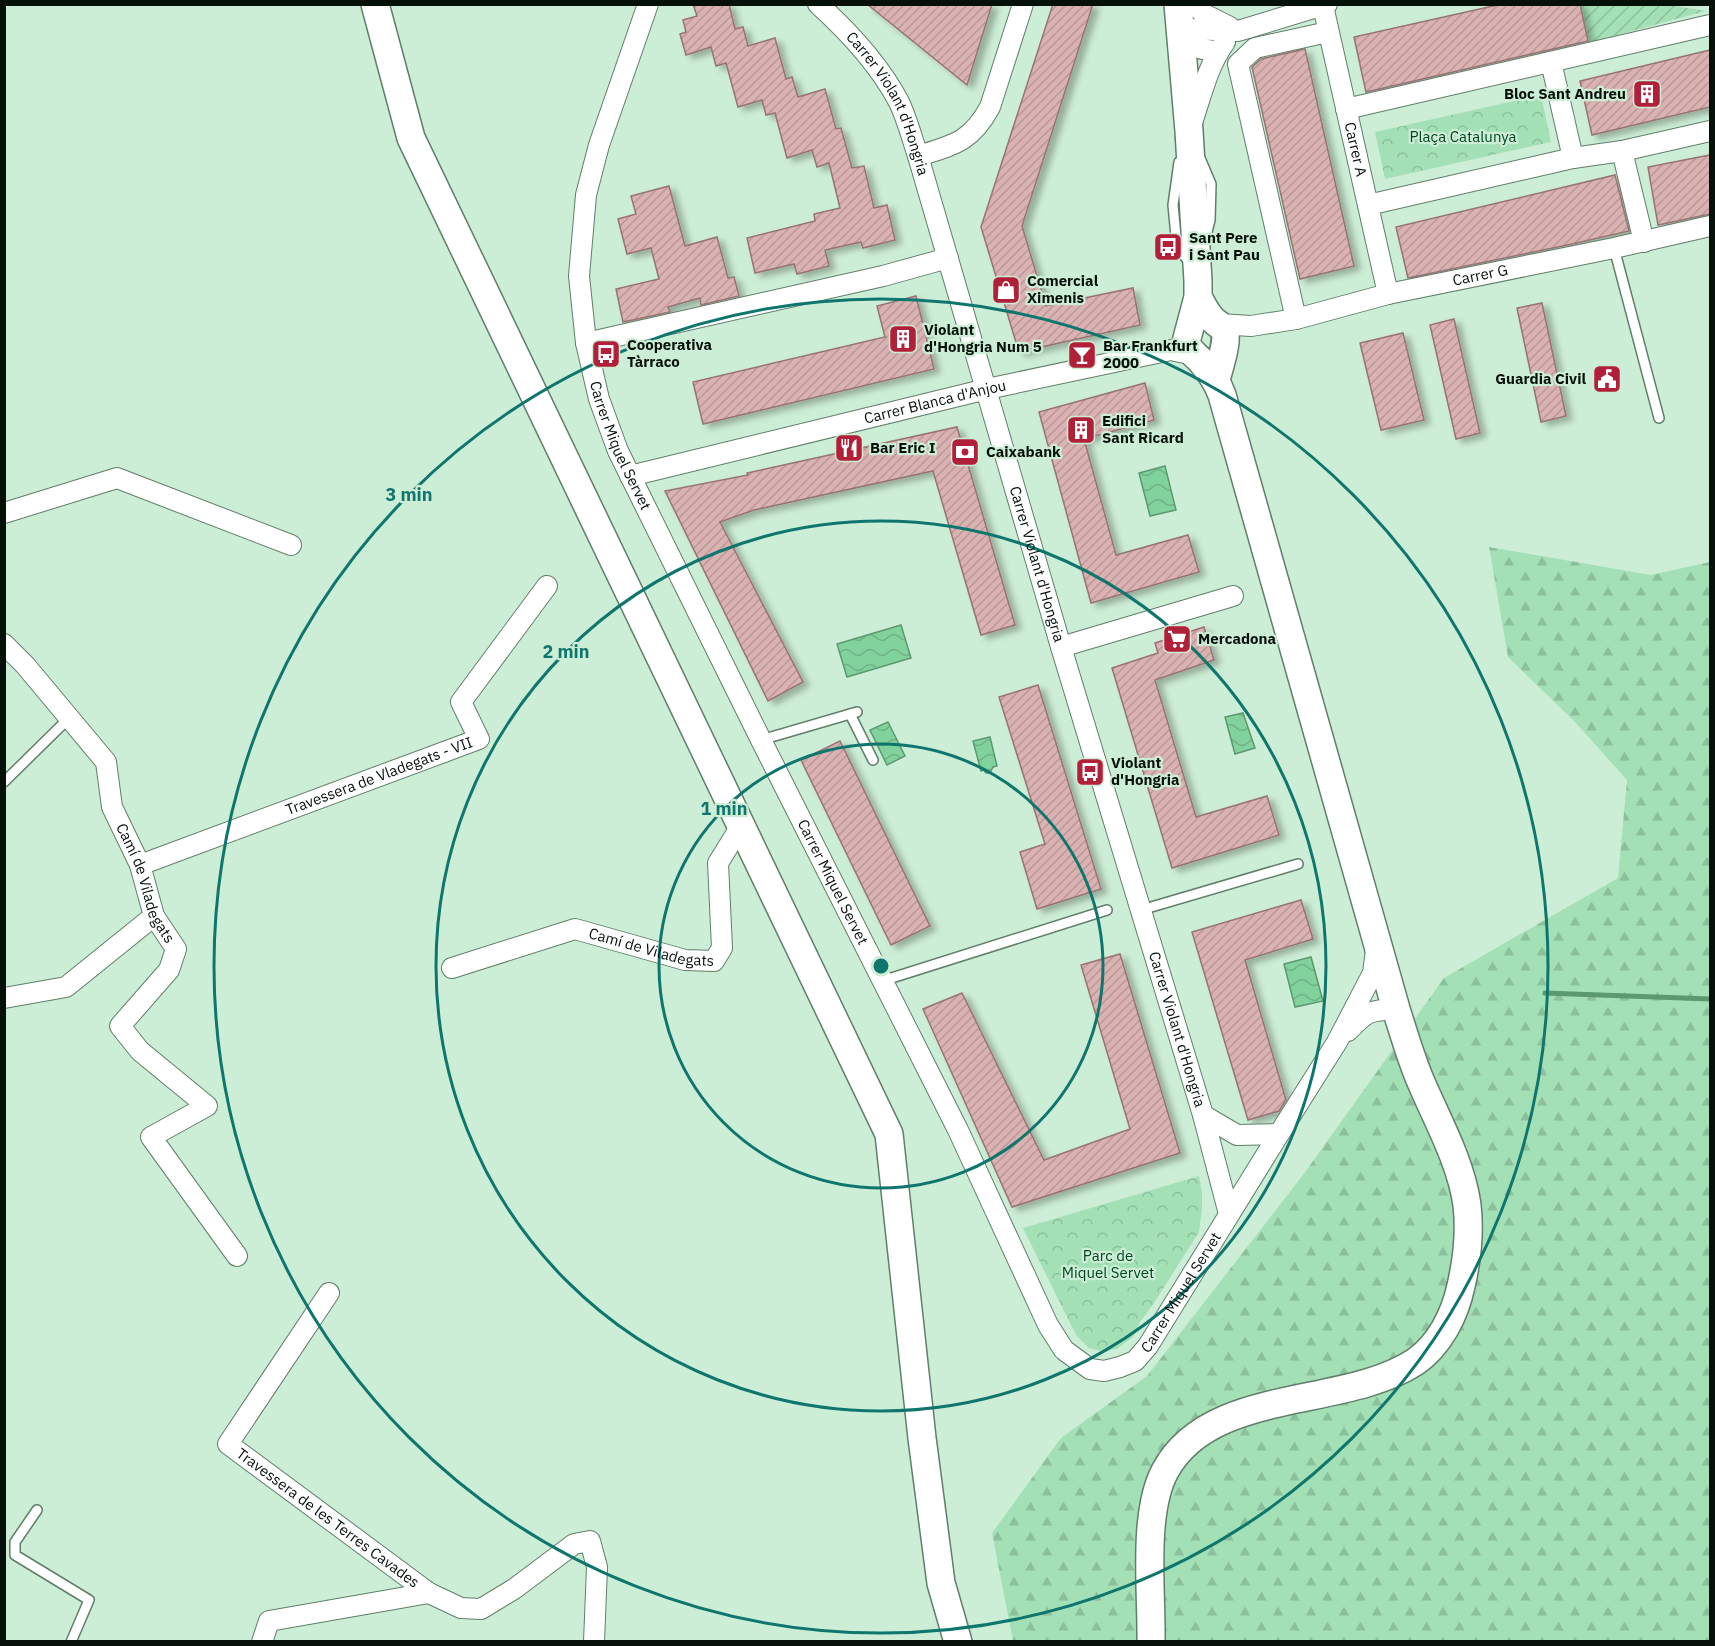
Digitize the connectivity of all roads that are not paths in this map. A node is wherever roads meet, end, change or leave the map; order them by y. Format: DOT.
graph roads {
  1 [pos="375,4"];
  2 [pos="648,4"];
  3 [pos="818,4"];
  4 [pos="1023,4"];
  5 [pos="1178,4"];
  6 [pos="1194,4"];
  7 [pos="1325,5"];
  8 [pos="1710,25"];
  9 [pos="1238,31"];
  10 [pos="1180,32"];
  11 [pos="1329,32"];
  12 [pos="1219,51"];
  13 [pos="1551,62"];
  14 [pos="1346,109"];
  15 [pos="1188,122"];
  16 [pos="1710,131"];
  17 [pos="1622,151"];
  18 [pos="918,156"];
  19 [pos="1573,158"];
  20 [pos="1368,205"];
  21 [pos="1710,226"];
  22 [pos="1644,242"];
  23 [pos="1614,248"];
  24 [pos="948,258"];
  25 [pos="1388,294"];
  26 [pos="1296,319"];
  27 [pos="1202,341"];
  28 [pos="586,343"];
  29 [pos="987,389"];
  30 [pos="1659,418"];
  31 [pos="630,476"];
  32 [pos="4,513"];
  33 [pos="291,545"];
  34 [pos="547,586"];
  35 [pos="1233,596"];
  36 [pos="4,644"];
  37 [pos="1061,647"];
  38 [pos="69,718"];
  39 [pos="761,740"];
  40 [pos="873,760"];
  41 [pos="4,782"];
  42 [pos="741,826"];
  43 [pos="1298,864"];
  44 [pos="140,865"];
  45 [pos="1107,910"];
  46 [pos="1141,910"];
  47 [pos="154,915"];
  48 [pos="1377,941"];
  49 [pos="452,968"];
  50 [pos="882,981"];
  51 [pos="4,999"];
  52 [pos="1396,1010"];
  53 [pos="1337,1042"];
  54 [pos="1203,1115"];
  55 [pos="1279,1134"];
  56 [pos="1229,1214"];
  57 [pos="237,1256"];
  58 [pos="329,1293"];
  59 [pos="37,1510"];
  60 [pos="429,1593"];
  61 [pos="71,1641"];
  62 [pos="262,1641"];
  63 [pos="594,1641"];
  64 [pos="958,1641"];
  65 [pos="1151,1641"];
  1 -- 42 [label="street"];
  2 -- 28 [label="street, Carrer Miquel Servet"];
  3 -- 18 [label="street, Carrer Violant d'Hongria"];
  4 -- 18 [label="street"];
  5 -- 10 [label="street"];
  6 -- 9 [label="street"];
  7 -- 9 [label="street"];
  7 -- 11 [label="street, Carrer A"];
  8 -- 13 [label="street"];
  9 -- 10 [label="street"];
  9 -- 12 [label="street"];
  10 -- 12 [label="street"];
  10 -- 15 [label="street"];
  11 -- 14 [label="street, Carrer A"];
  11 -- 26 [label="street"];
  12 -- 15 [label="street"];
  13 -- 14 [label="street"];
  13 -- 19 [label="street"];
  14 -- 20 [label="street, Carrer A"];
  15 -- 27 [label="street"];
  16 -- 17 [label="street"];
  17 -- 19 [label="street"];
  17 -- 22 [label="street"];
  18 -- 24 [label="street, Carrer Violant d'Hongria"];
  19 -- 20 [label="street"];
  20 -- 25 [label="street, Carrer A"];
  21 -- 22 [label="street, Carrer G"];
  22 -- 23 [label="street, Carrer G"];
  23 -- 25 [label="street, Carrer G"];
  23 -- 30 [label="lane"];
  24 -- 28 [label="street"];
  24 -- 29 [label="street, Carrer Violant d'Hongria"];
  25 -- 26 [label="street, Carrer G"];
  26 -- 27 [label="street, Carrer G"];
  27 -- 29 [label="street, Carrer Blanca d'Anjou"];
  27 -- 48 [label="street"];
  28 -- 31 [label="street, Carrer Miquel Servet"];
  29 -- 31 [label="street, Carrer Blanca d'Anjou"];
  29 -- 37 [label="street, Carrer Violant d'Hongria"];
  31 -- 39 [label="street, Carrer Miquel Servet"];
  32 -- 33 [label="street"];
  34 -- 44 [label="street, Travessera de Vladegats - VII"];
  35 -- 37 [label="street"];
  36 -- 38 [label="street, Camí de Viladegats"];
  37 -- 46 [label="street, Carrer Violant d'Hongria"];
  38 -- 41 [label="lane"];
  38 -- 44 [label="street, Camí de Viladegats"];
  39 -- 40 [label="lane"];
  39 -- 50 [label="street, Carrer Miquel Servet"];
  42 -- 49 [label="street, Camí de Viladegats"];
  42 -- 64 [label="street"];
  43 -- 46 [label="lane"];
  44 -- 47 [label="street, Camí de Viladegats"];
  45 -- 50 [label="lane"];
  46 -- 54 [label="street, Carrer Violant d'Hongria"];
  47 -- 51 [label="street"];
  47 -- 57 [label="street, Camí de Viladegats"];
  48 -- 52 [label="street"];
  48 -- 53 [label="street, Carrer Miquel Servet"];
  50 -- 56 [label="street, Carrer Miquel Servet"];
  52 -- 53 [label="street, Carrer Miquel Servet"];
  52 -- 65 [label="street"];
  53 -- 55 [label="street, Carrer Miquel Servet"];
  54 -- 55 [label="street, Carrer Violant d'Hongria"];
  54 -- 56 [label="street, Carrer Violant d'Hongria"];
  55 -- 56 [label="street, Carrer Miquel Servet"];
  58 -- 60 [label="street, Travessera de les Terres Cavades"];
  59 -- 61 [label="lane"];
  60 -- 62 [label="street"];
  60 -- 63 [label="street"];
}
